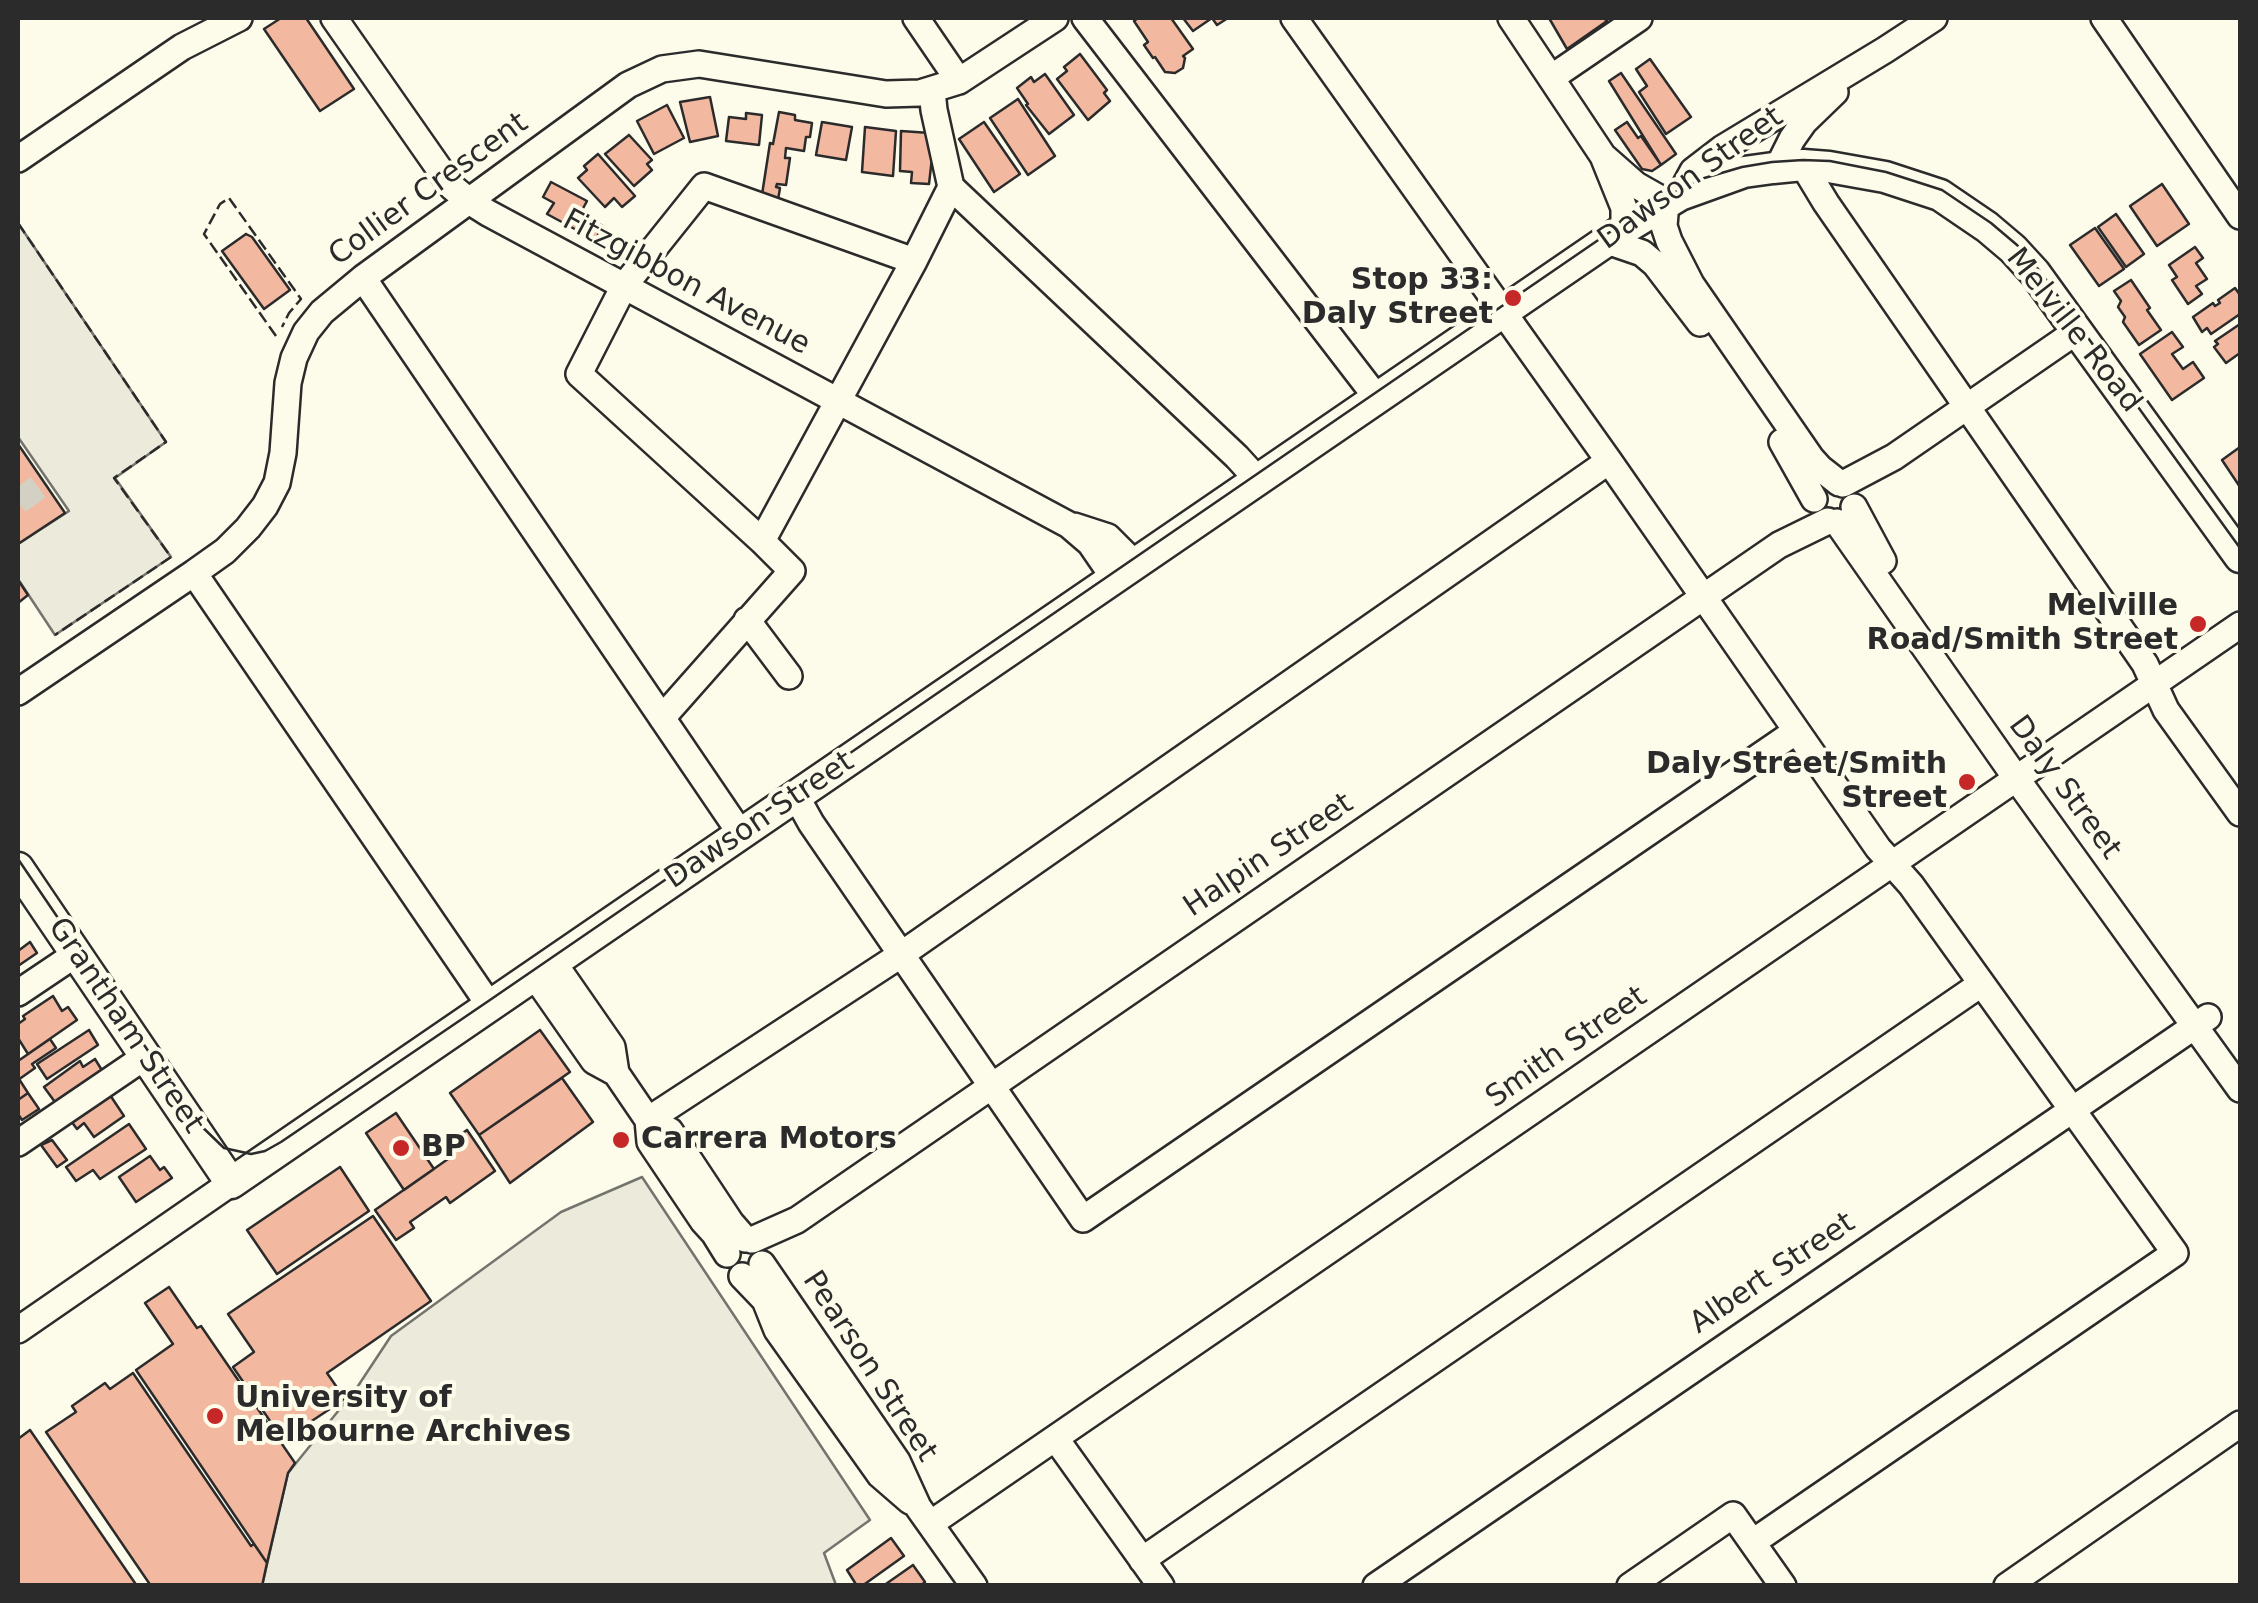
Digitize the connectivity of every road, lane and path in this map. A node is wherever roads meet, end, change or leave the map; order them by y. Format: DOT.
graph roads {
  1 [pos="212,18"];
  2 [pos="239,18"];
  3 [pos="916,18"];
  4 [pos="1055,18"];
  5 [pos="1085,18"];
  6 [pos="1294,18"];
  7 [pos="1510,18"];
  8 [pos="1639,18"];
  9 [pos="1934,18"];
  10 [pos="337,19"];
  11 [pos="2106,19"];
  12 [pos="182,47"];
  13 [pos="1885,50"];
  14 [pos="1551,78"];
  15 [pos="959,81"];
  16 [pos="932,91"];
  17 [pos="1603,156"];
  18 [pos="18,158"];
  19 [pos="1790,166"];
  20 [pos="951,187"];
  21 [pos="1673,198"];
  22 [pos="469,201"];
  23 [pos="2240,216"];
  24 [pos="1615,235"];
  25 [pos="914,261"];
  26 [pos="363,278"];
  27 [pos="624,286"];
  28 [pos="1502,312"];
  29 [pos="2077,331"];
  30 [pos="1377,398"];
  31 [pos="838,401"];
  32 [pos="1968,406"];
  33 [pos="1609,461"];
  34 [pos="1258,480"];
  35 [pos="1835,502"];
  36 [pos="762,541"];
  37 [pos="2240,557"];
  38 [pos="1125,571"];
  39 [pos="194,574"];
  40 [pos="1703,598"];
  41 [pos="747,620"];
  42 [pos="2240,625"];
  43 [pos="789,676"];
  44 [pos="2153,685"];
  45 [pos="18,692"];
  46 [pos="662,718"];
  47 [pos="1796,732"];
  48 [pos="2022,774"];
  49 [pos="796,796"];
  50 [pos="2240,813"];
  51 [pos="741,834"];
  52 [pos="1892,864"];
  53 [pos="18,868"];
  54 [pos="76,954"];
  55 [pos="902,954"];
  56 [pos="544,968"];
  57 [pos="1980,984"];
  58 [pos="18,993"];
  59 [pos="490,1006"];
  60 [pos="2201,1021"];
  61 [pos="146,1056"];
  62 [pos="2240,1062"];
  63 [pos="992,1086"];
  64 [pos="2240,1089"];
  65 [pos="2070,1109"];
  66 [pos="648,1120"];
  67 [pos="21,1134"];
  68 [pos="232,1183"];
  69 [pos="748,1255"];
  70 [pos="18,1330"];
  71 [pos="2240,1424"];
  72 [pos="1056,1439"];
  73 [pos="924,1516"];
  74 [pos="1753,1542"];
  75 [pos="1142,1560"];
  76 [pos="974,1586"];
  77 [pos="1160,1586"];
  78 [pos="1376,1586"];
  79 [pos="1630,1586"];
  80 [pos="1783,1586"];
  81 [pos="2007,1586"];
  1 -- 12 [label="street"];
  2 -- 12 [label="street"];
  3 -- 15 [label="street"];
  4 -- 15 [label="street, Collier Crescent"];
  5 -- 30 [label="street"];
  6 -- 28 [label="street"];
  7 -- 14 [label="street"];
  8 -- 14 [label="street"];
  9 -- 13 [label="street, Dawson Street"];
  10 -- 22 [label="street, Fitzgibbon Avenue"];
  11 -- 23 [label="street"];
  12 -- 18 [label="street"];
  13 -- 19 [label="street, Dawson Street"];
  13 -- 21 [label="street, Dawson Street"];
  14 -- 17 [label="street"];
  15 -- 16 [label="street, Collier Crescent"];
  16 -- 20 [label="street"];
  16 -- 22 [label="street, Collier Crescent"];
  17 -- 21 [label="street"];
  17 -- 24 [label="street"];
  19 -- 21 [label="main road, Melville Road"];
  19 -- 29 [label="main road, Melville Road"];
  19 -- 32 [label="street"];
  20 -- 25 [label="street"];
  20 -- 34 [label="street"];
  21 -- 24 [label="main road, Dawson Street"];
  21 -- 35 [label="street, Daly Street"];
  22 -- 26 [label="street, Collier Crescent"];
  22 -- 27 [label="street, Fitzgibbon Avenue"];
  24 -- 28 [label="main road, Dawson Street"];
  24 -- 35 [label="street, Daly Street"];
  25 -- 27 [label="street"];
  25 -- 31 [label="street"];
  26 -- 39 [label="street, Collier Crescent"];
  26 -- 46 [label="street"];
  27 -- 31 [label="street, Fitzgibbon Avenue"];
  27 -- 36 [label="street"];
  28 -- 30 [label="main road, Dawson Street"];
  28 -- 33 [label="street"];
  29 -- 32 [label="street, Halpin Street"];
  29 -- 37 [label="main road, Melville Road"];
  30 -- 34 [label="main road, Dawson Street"];
  31 -- 36 [label="street"];
  31 -- 38 [label="street, Fitzgibbon Avenue"];
  32 -- 35 [label="street, Halpin Street"];
  32 -- 44 [label="street"];
  33 -- 40 [label="street"];
  33 -- 55 [label="street"];
  34 -- 38 [label="main road, Dawson Street"];
  35 -- 40 [label="street, Halpin Street"];
  35 -- 48 [label="street, Daly Street"];
  36 -- 41 [label="street"];
  38 -- 49 [label="main road, Dawson Street"];
  39 -- 45 [label="street, Collier Crescent"];
  39 -- 59 [label="street"];
  40 -- 47 [label="street"];
  40 -- 63 [label="street, Halpin Street"];
  41 -- 43 [label="street"];
  41 -- 46 [label="street"];
  42 -- 44 [label="street, Smith Street"];
  44 -- 48 [label="street, Smith Street"];
  44 -- 50 [label="street"];
  46 -- 51 [label="street"];
  47 -- 52 [label="street"];
  47 -- 63 [label="street"];
  48 -- 52 [label="street, Smith Street"];
  48 -- 60 [label="street, Daly Street"];
  49 -- 51 [label="main road, Dawson Street"];
  49 -- 55 [label="street"];
  51 -- 56 [label="main road, Dawson Street"];
  52 -- 57 [label="street"];
  52 -- 72 [label="street, Smith Street"];
  53 -- 54 [label="main road, Grantham Street"];
  54 -- 58 [label="street"];
  54 -- 61 [label="main road, Grantham Street"];
  55 -- 63 [label="street"];
  55 -- 66 [label="street"];
  56 -- 59 [label="main road, Dawson Street"];
  56 -- 66 [label="street, Pearson Street"];
  57 -- 65 [label="street"];
  57 -- 75 [label="street"];
  59 -- 68 [label="main road, Dawson Street"];
  60 -- 62 [label="street, Daly Street"];
  60 -- 64 [label="street, Daly Street"];
  60 -- 65 [label="street, Albert Street"];
  61 -- 67 [label="street"];
  61 -- 68 [label="main road, Grantham Street"];
  63 -- 69 [label="street, Halpin Street"];
  65 -- 74 [label="street"];
  65 -- 78 [label="street, Albert Street"];
  66 -- 69 [label="street, Pearson Street"];
  68 -- 70 [label="street, Dawson Street"];
  69 -- 73 [label="street, Pearson Street"];
  71 -- 81 [label="street"];
  72 -- 73 [label="street, Smith Street"];
  72 -- 75 [label="street"];
  73 -- 76 [label="street, Pearson Street"];
  74 -- 79 [label="street"];
  74 -- 80 [label="street"];
  75 -- 77 [label="street"];
}
